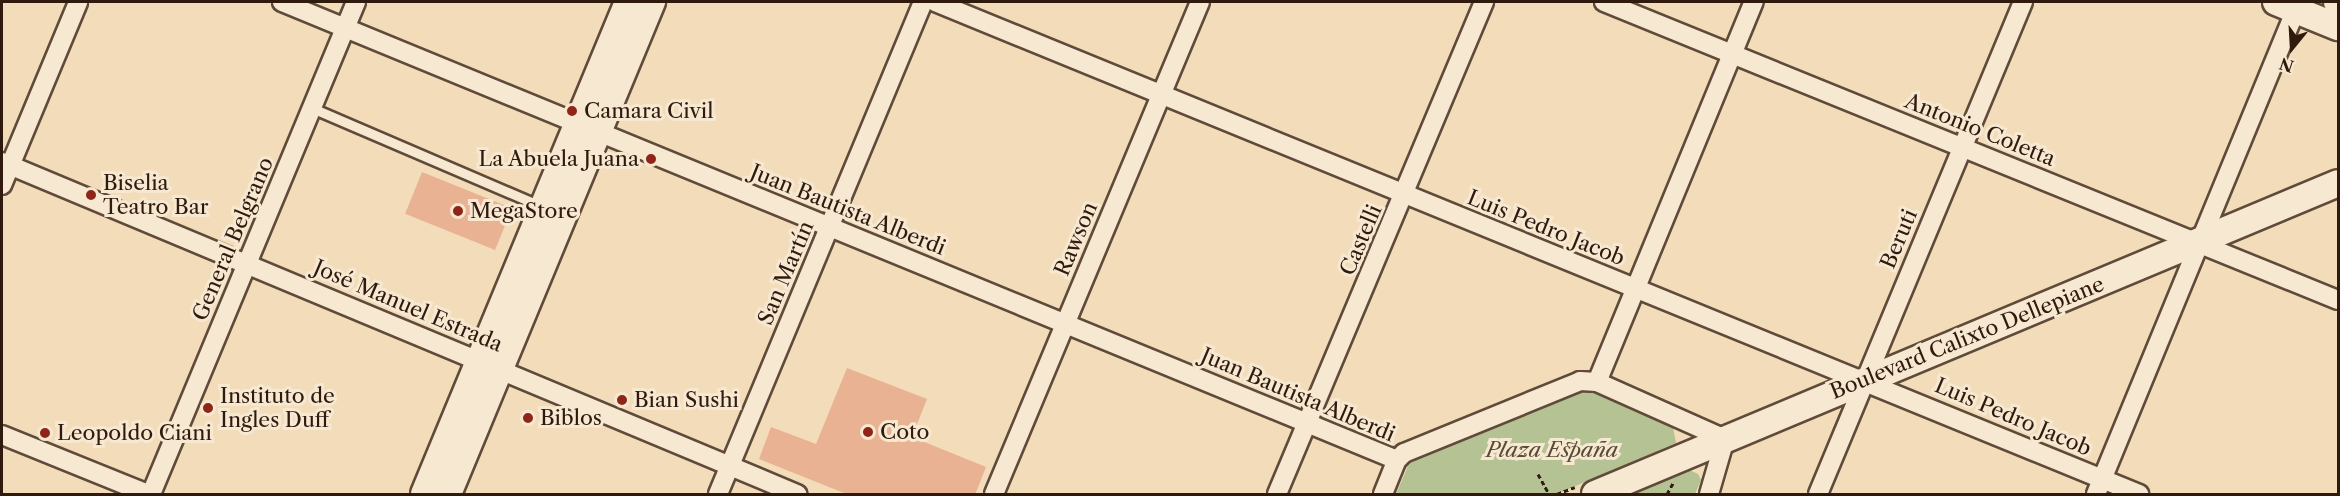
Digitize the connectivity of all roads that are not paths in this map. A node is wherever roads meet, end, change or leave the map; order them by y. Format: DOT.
graph roads {
  1 [pos="78,2"];
  2 [pos="282,2"];
  3 [pos="356,2"];
  4 [pos="628,2"];
  5 [pos="652,2"];
  6 [pos="923,2"];
  7 [pos="935,2"];
  8 [pos="1200,2"];
  9 [pos="1484,2"];
  10 [pos="1604,2"];
  11 [pos="1754,2"];
  12 [pos="2023,2"];
  13 [pos="2291,4"];
  14 [pos="2338,27"];
  15 [pos="345,28"];
  16 [pos="1732,54"];
  17 [pos="1161,94"];
  18 [pos="312,108"];
  19 [pos="588,129"];
  20 [pos="1962,147"];
  21 [pos="6,163"];
  22 [pos="2338,183"];
  23 [pos="2,185"];
  24 [pos="1404,194"];
  25 [pos="543,207"];
  26 [pos="830,226"];
  27 [pos="2200,242"];
  28 [pos="247,264"];
  29 [pos="1635,289"];
  30 [pos="2338,300"];
  31 [pos="1066,323"];
  32 [pos="490,364"];
  33 [pos="1865,380"];
  34 [pos="1598,382"];
  35 [pos="1309,424"];
  36 [pos="2,435"];
  37 [pos="1725,439"];
  38 [pos="1397,460"];
  39 [pos="730,466"];
  40 [pos="2099,487"];
  41 [pos="150,495"];
  42 [pos="424,495"];
  43 [pos="448,495"];
  44 [pos="718,495"];
  45 [pos="797,495"];
  46 [pos="994,495"];
  47 [pos="1277,495"];
  48 [pos="1383,495"];
  49 [pos="1595,495"];
  50 [pos="1709,495"];
  51 [pos="1818,495"];
  52 [pos="2139,495"];
  1 -- 21 [label="street"];
  2 -- 15 [label="street, Juan Bautista Alberdi"];
  3 -- 15 [label="street, General Belgrano"];
  4 -- 19 [label="main road"];
  5 -- 19 [label="main road"];
  6 -- 26 [label="street, San Martín"];
  7 -- 17 [label="street, Luis Pedro Jacob"];
  8 -- 17 [label="street, Rawson"];
  9 -- 24 [label="street, Castelli"];
  10 -- 16 [label="street, Antonio Coletta"];
  11 -- 16 [label="street"];
  12 -- 20 [label="street, Beruti"];
  13 -- 14 [label="main road"];
  13 -- 27 [label="street"];
  15 -- 18 [label="street, General Belgrano"];
  15 -- 19 [label="street, Juan Bautista Alberdi"];
  16 -- 20 [label="street, Antonio Coletta"];
  16 -- 29 [label="street"];
  17 -- 24 [label="street, Luis Pedro Jacob"];
  17 -- 31 [label="street, Rawson"];
  18 -- 25 [label="lane"];
  18 -- 28 [label="street, General Belgrano"];
  19 -- 25 [label="main road"];
  19 -- 26 [label="street, Juan Bautista Alberdi"];
  19 -- 32 [label="main road"];
  20 -- 27 [label="street, Antonio Coletta"];
  20 -- 33 [label="street, Beruti"];
  21 -- 23 [label="street"];
  21 -- 28 [label="street, José Manuel Estrada"];
  22 -- 27 [label="main road, Boulevard Calixto Dellepiane"];
  24 -- 29 [label="street, Luis Pedro Jacob"];
  24 -- 35 [label="street, Castelli"];
  25 -- 32 [label="main road"];
  26 -- 31 [label="street, Juan Bautista Alberdi"];
  26 -- 39 [label="street, San Martín"];
  27 -- 30 [label="street, Antonio Coletta"];
  27 -- 33 [label="main road, Boulevard Calixto Dellepiane"];
  27 -- 40 [label="street"];
  28 -- 32 [label="street, José Manuel Estrada"];
  28 -- 41 [label="street, General Belgrano"];
  29 -- 33 [label="street, Luis Pedro Jacob"];
  29 -- 34 [label="street"];
  31 -- 35 [label="street, Juan Bautista Alberdi"];
  31 -- 46 [label="street, Rawson"];
  32 -- 39 [label="street, José Manuel Estrada"];
  32 -- 42 [label="main road"];
  32 -- 43 [label="main road"];
  33 -- 37 [label="main road, Boulevard Calixto Dellepiane"];
  33 -- 40 [label="street, Luis Pedro Jacob"];
  33 -- 51 [label="street, Beruti"];
  34 -- 37 [label="street"];
  34 -- 38 [label="street"];
  35 -- 38 [label="street, Juan Bautista Alberdi"];
  35 -- 47 [label="street, Castelli"];
  36 -- 41 [label="street"];
  37 -- 49 [label="main road, Boulevard Calixto Dellepiane"];
  37 -- 50 [label="street"];
  38 -- 48 [label="street"];
  39 -- 44 [label="street, San Martín"];
  39 -- 45 [label="street, José Manuel Estrada"];
  40 -- 52 [label="street, Luis Pedro Jacob"];
}
